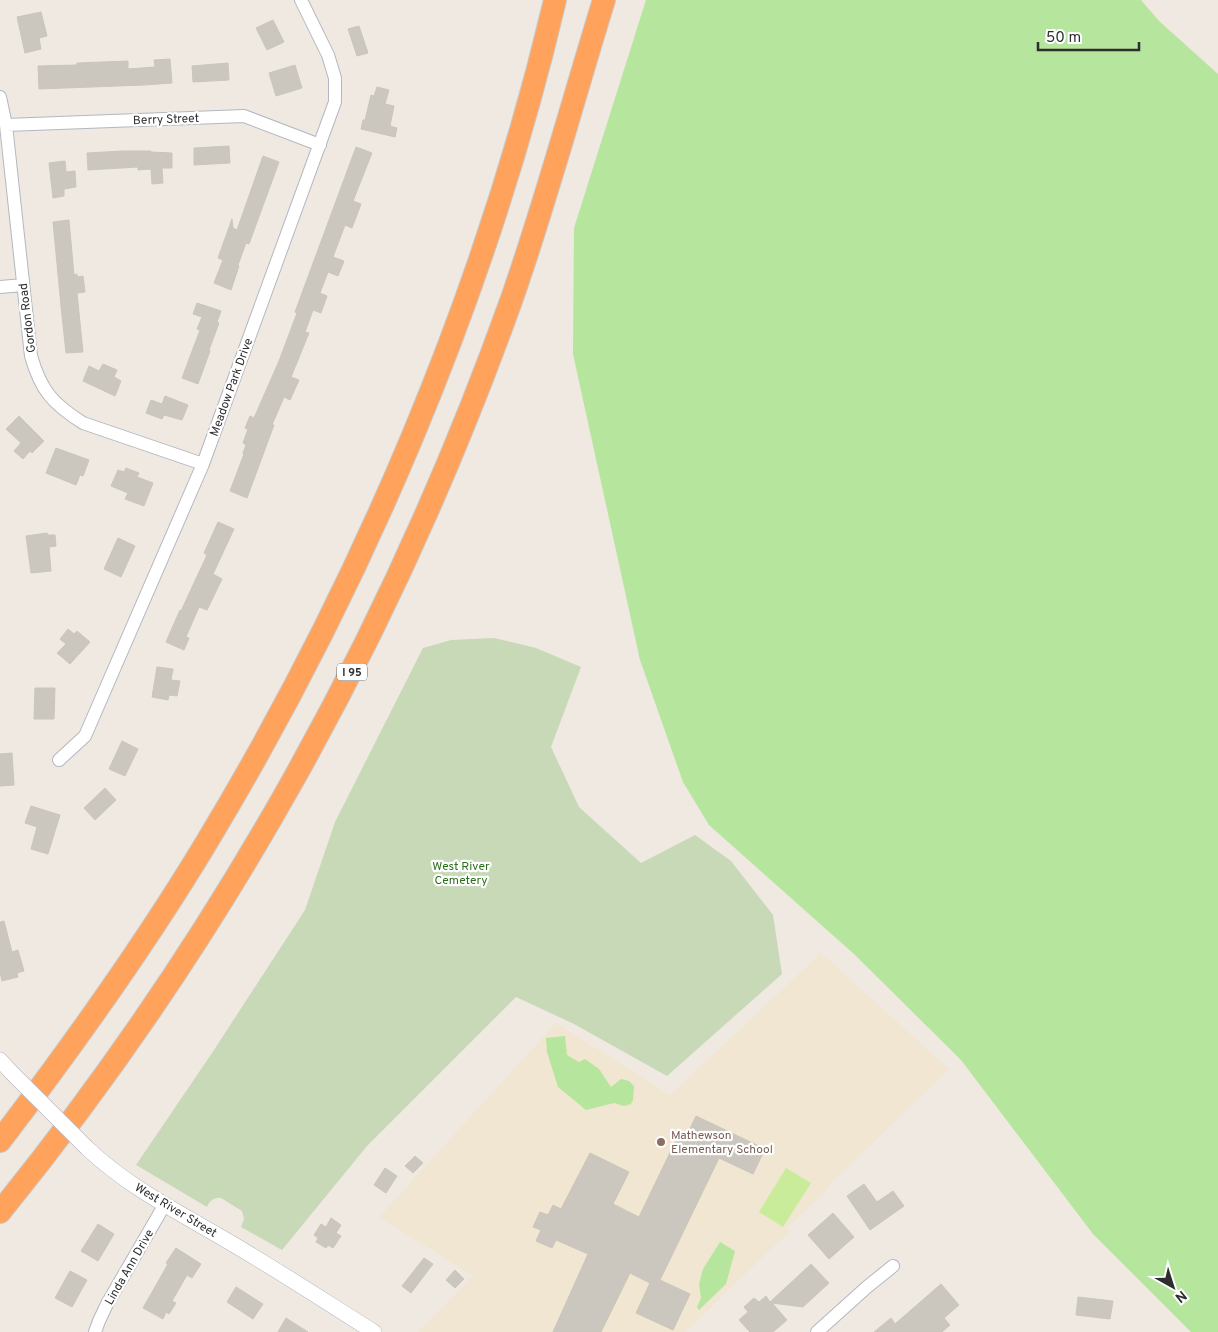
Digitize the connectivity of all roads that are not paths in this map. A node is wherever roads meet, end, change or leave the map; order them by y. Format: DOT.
graph roads {
  1 [pos="301,0"];
  2 [pos="555,0"];
  3 [pos="599,0"];
  4 [pos="604,0"];
  5 [pos="582,70"];
  6 [pos="0,97"];
  7 [pos="6,125"];
  8 [pos="320,145"];
  9 [pos="23,285"];
  10 [pos="0,287"];
  11 [pos="203,464"];
  12 [pos="59,760"];
  13 [pos="0,1060"];
  14 [pos="0,1141"];
  15 [pos="166,1204"];
  16 [pos="0,1212"];
  17 [pos="893,1266"];
  18 [pos="95,1332"];
  19 [pos="374,1332"];
  20 [pos="817,1332"];
  1 -- 8 [label="street, Meadow Park Drive"];
  2 -- 14 [label="highway"];
  3 -- 5 [label="highway, I 95"];
  4 -- 5 [label="highway"];
  5 -- 16 [label="highway, I 95"];
  6 -- 7 [label="street, Gordon Road"];
  7 -- 8 [label="street, Berry Street"];
  7 -- 9 [label="street, Gordon Road"];
  8 -- 11 [label="street, Meadow Park Drive"];
  9 -- 10 [label="street"];
  9 -- 11 [label="street, Gordon Road"];
  11 -- 12 [label="street, Meadow Park Drive"];
  13 -- 15 [label="street, West River Street, bridge"];
  15 -- 18 [label="street, Linda Ann Drive"];
  15 -- 19 [label="street, West River Street"];
  17 -- 20 [label="street"];
}
